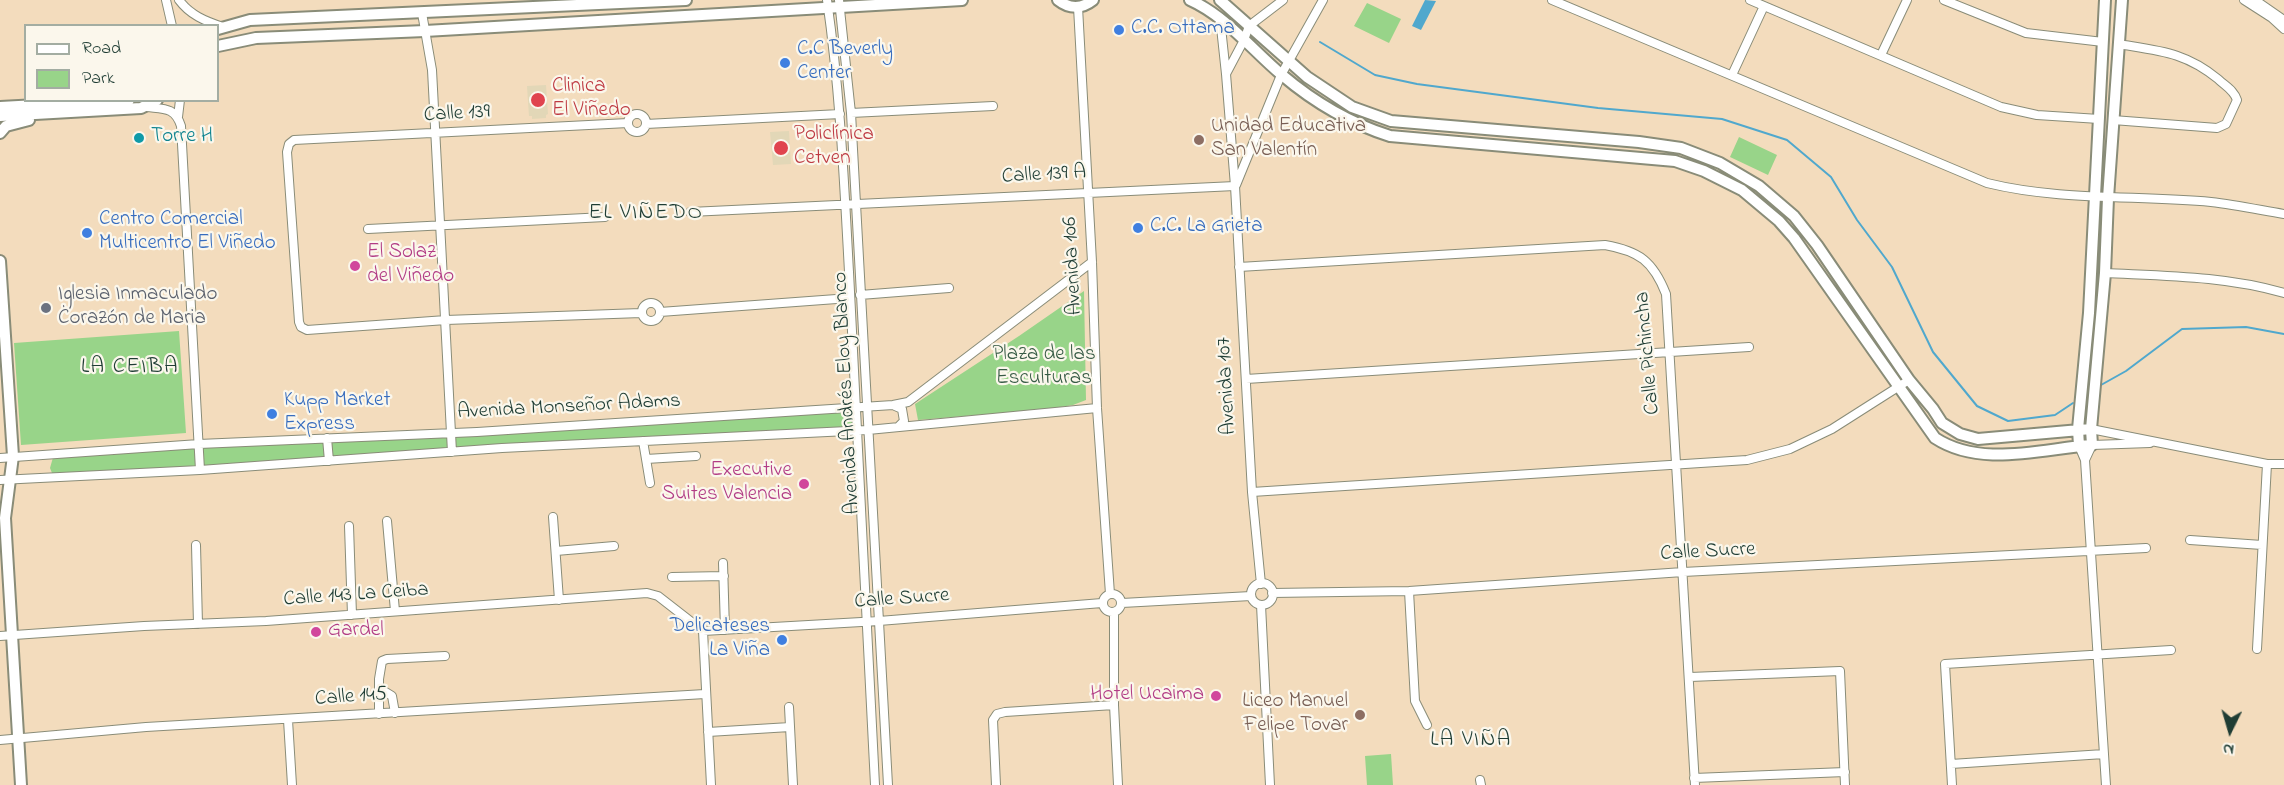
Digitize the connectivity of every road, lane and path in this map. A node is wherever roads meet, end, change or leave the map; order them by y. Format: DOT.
graph roads {
  1 [pos="166,0"];
  2 [pos="179,0"];
  3 [pos="686,0"];
  4 [pos="962,0"];
  5 [pos="1058,0"];
  6 [pos="1093,0"];
  7 [pos="1190,0"];
  8 [pos="1220,0"];
  9 [pos="1283,0"];
  10 [pos="1323,0"];
  11 [pos="1552,0"];
  12 [pos="1750,0"];
  13 [pos="1907,0"];
  14 [pos="1944,0"];
  15 [pos="2105,0"];
  16 [pos="2122,0"];
  17 [pos="2244,0"];
  18 [pos="2255,0"];
  19 [pos="591,2"];
  20 [pos="833,3"];
  21 [pos="1764,6"];
  22 [pos="1078,7"];
  23 [pos="422,13"];
  24 [pos="1220,18"];
  25 [pos="2284,20"];
  26 [pos="172,24"];
  27 [pos="212,24"];
  28 [pos="1248,26"];
  29 [pos="220,28"];
  30 [pos="2284,29"];
  31 [pos="425,31"];
  32 [pos="1244,40"];
  33 [pos="2103,42"];
  34 [pos="2118,44"];
  35 [pos="219,46"];
  36 [pos="1881,55"];
  37 [pos="1289,61"];
  38 [pos="1226,74"];
  39 [pos="1281,75"];
  40 [pos="1732,75"];
  41 [pos="180,102"];
  42 [pos="138,106"];
  43 [pos="993,106"];
  44 [pos="0,107"];
  45 [pos="851,113"];
  46 [pos="840,114"];
  47 [pos="0,116"];
  48 [pos="178,117"];
  49 [pos="2099,119"];
  50 [pos="2113,120"];
  51 [pos="1428,125"];
  52 [pos="0,133"];
  53 [pos="434,134"];
  54 [pos="1428,139"];
  55 [pos="1235,186"];
  56 [pos="1088,192"];
  57 [pos="2094,197"];
  58 [pos="2108,198"];
  59 [pos="845,206"];
  60 [pos="855,206"];
  61 [pos="690,212"];
  62 [pos="2284,214"];
  63 [pos="605,217"];
  64 [pos="440,227"];
  65 [pos="368,230"];
  66 [pos="1817,245"];
  67 [pos="1804,253"];
  68 [pos="0,261"];
  69 [pos="1092,262"];
  70 [pos="1239,267"];
  71 [pos="2105,273"];
  72 [pos="949,288"];
  73 [pos="2284,293"];
  74 [pos="860,296"];
  75 [pos="850,298"];
  76 [pos="660,312"];
  77 [pos="641,313"];
  78 [pos="446,320"];
  79 [pos="1749,346"];
  80 [pos="1670,352"];
  81 [pos="1246,379"];
  82 [pos="1905,383"];
  83 [pos="893,405"];
  84 [pos="867,407"];
  85 [pos="1098,408"];
  86 [pos="857,409"];
  87 [pos="898,427"];
  88 [pos="2078,429"];
  89 [pos="2091,429"];
  90 [pos="868,430"];
  91 [pos="858,431"];
  92 [pos="451,433"];
  93 [pos="327,438"];
  94 [pos="643,441"];
  95 [pos="2166,443"];
  96 [pos="199,444"];
  97 [pos="2092,445"];
  98 [pos="2079,446"];
  99 [pos="452,452"];
  100 [pos="13,456"];
  101 [pos="696,456"];
  102 [pos="0,458"];
  103 [pos="646,459"];
  104 [pos="2085,460"];
  105 [pos="329,461"];
  106 [pos="2267,464"];
  107 [pos="2284,464"];
  108 [pos="1677,465"];
  109 [pos="200,470"];
  110 [pos="5,480"];
  111 [pos="650,483"];
  112 [pos="1252,492"];
  113 [pos="553,517"];
  114 [pos="387,521"];
  115 [pos="349,526"];
  116 [pos="2190,540"];
  117 [pos="196,545"];
  118 [pos="2262,545"];
  119 [pos="614,546"];
  120 [pos="2146,548"];
  121 [pos="2091,550"];
  122 [pos="556,551"];
  123 [pos="723,563"];
  124 [pos="1683,572"];
  125 [pos="724,576"];
  126 [pos="672,577"];
  127 [pos="1262,584"];
  128 [pos="1409,591"];
  129 [pos="1272,593"];
  130 [pos="1110,594"];
  131 [pos="1251,596"];
  132 [pos="559,600"];
  133 [pos="1102,603"];
  134 [pos="1122,603"];
  135 [pos="1261,605"];
  136 [pos="395,611"];
  137 [pos="1114,613"];
  138 [pos="352,615"];
  139 [pos="865,621"];
  140 [pos="879,621"];
  141 [pos="198,624"];
  142 [pos="725,630"];
  143 [pos="703,631"];
  144 [pos="0,636"];
  145 [pos="13,636"];
  146 [pos="2257,649"];
  147 [pos="2171,650"];
  148 [pos="2097,654"];
  149 [pos="445,656"];
  150 [pos="1690,676"];
  151 [pos="379,688"];
  152 [pos="705,694"];
  153 [pos="1114,705"];
  154 [pos="789,707"];
  155 [pos="395,713"];
  156 [pos="379,714"];
  157 [pos="288,720"];
  158 [pos="1428,725"];
  159 [pos="790,727"];
  160 [pos="708,732"];
  161 [pos="18,738"];
  162 [pos="0,740"];
  163 [pos="2104,754"];
  164 [pos="1951,764"];
  165 [pos="1845,772"];
  166 [pos="1694,782"];
  167 [pos="21,785"];
  168 [pos="292,785"];
  169 [pos="711,785"];
  170 [pos="793,785"];
  171 [pos="874,785"];
  172 [pos="888,785"];
  173 [pos="996,785"];
  174 [pos="1118,785"];
  175 [pos="1270,785"];
  176 [pos="1845,785"];
  177 [pos="1952,785"];
  178 [pos="2106,785"];
  1 -- 26 [label="street"];
  2 -- 27 [label="street"];
  3 -- 19 [label="street"];
  4 -- 20 [label="street"];
  5 -- 22 [label="street"];
  6 -- 22 [label="street"];
  7 -- 24 [label="street"];
  8 -- 28 [label="street"];
  9 -- 28 [label="street"];
  10 -- 37 [label="street"];
  11 -- 40 [label="street"];
  12 -- 21 [label="street"];
  13 -- 36 [label="street"];
  14 -- 33 [label="street"];
  15 -- 33 [label="street"];
  16 -- 34 [label="street"];
  17 -- 30 [label="street"];
  18 -- 25 [label="street"];
  19 -- 23 [label="street"];
  20 -- 31 [label="street"];
  20 -- 45 [label="street, Avenida Andrés Eloy Blanco"];
  20 -- 46 [label="street, Avenida Andrés Eloy Blanco"];
  21 -- 36 [label="street"];
  21 -- 40 [label="street"];
  22 -- 56 [label="street, Avenida 106"];
  23 -- 29 [label="street"];
  23 -- 31 [label="street"];
  24 -- 32 [label="street"];
  24 -- 38 [label="street, Avenida 107"];
  28 -- 32 [label="street"];
  28 -- 37 [label="street"];
  31 -- 35 [label="street"];
  31 -- 53 [label="street"];
  32 -- 38 [label="street"];
  32 -- 39 [label="street"];
  33 -- 49 [label="street"];
  34 -- 50 [label="street"];
  34 -- 50 [label="street"];
  36 -- 49 [label="street"];
  37 -- 39 [label="street"];
  37 -- 51 [label="street"];
  38 -- 55 [label="street, Avenida 107"];
  39 -- 54 [label="street"];
  39 -- 55 [label="street"];
  40 -- 57 [label="street"];
  41 -- 48 [label="street"];
  42 -- 44 [label="street"];
  42 -- 47 [label="street"];
  42 -- 48 [label="street"];
  42 -- 52 [label="street"];
  43 -- 45 [label="street"];
  45 -- 60 [label="street, Avenida Andrés Eloy Blanco"];
  46 -- 53 [label="street, Calle 139"];
  46 -- 59 [label="street, Avenida Andrés Eloy Blanco"];
  48 -- 96 [label="street"];
  49 -- 57 [label="street"];
  50 -- 58 [label="street"];
  51 -- 54 [label="street"];
  51 -- 66 [label="street"];
  53 -- 64 [label="street"];
  53 -- 78 [label="street, Calle 139"];
  54 -- 67 [label="street"];
  55 -- 56 [label="street, Calle 139 A"];
  55 -- 70 [label="street, Avenida 107"];
  56 -- 60 [label="street, Calle 139 A"];
  56 -- 69 [label="street, Avenida 106"];
  57 -- 58 [label="street"];
  57 -- 88 [label="street"];
  58 -- 62 [label="street"];
  58 -- 71 [label="street"];
  59 -- 60 [label="street, Calle 139 A"];
  59 -- 61 [label="street, Calle 139 A"];
  59 -- 75 [label="street, Avenida Andrés Eloy Blanco"];
  60 -- 74 [label="street, Avenida Andrés Eloy Blanco"];
  63 -- 64 [label="street"];
  64 -- 65 [label="street"];
  64 -- 78 [label="street"];
  66 -- 67 [label="street"];
  66 -- 82 [label="street"];
  67 -- 82 [label="street"];
  68 -- 100 [label="street"];
  69 -- 83 [label="street, Avenida Monseñor Adams"];
  69 -- 85 [label="street, Avenida 106"];
  70 -- 80 [label="street, Calle Pichincha"];
  70 -- 81 [label="street, Avenida 107"];
  71 -- 73 [label="street"];
  71 -- 89 [label="street"];
  72 -- 74 [label="street"];
  74 -- 84 [label="street, Avenida Andrés Eloy Blanco"];
  75 -- 76 [label="street"];
  75 -- 86 [label="street, Avenida Andrés Eloy Blanco"];
  76 -- 77 [label="street"];
  76 -- 77 [label="street"];
  77 -- 78 [label="street"];
  78 -- 92 [label="street"];
  79 -- 80 [label="street"];
  80 -- 81 [label="street"];
  80 -- 108 [label="street, Calle Pichincha"];
  81 -- 112 [label="street, Avenida 107"];
  82 -- 88 [label="street"];
  82 -- 98 [label="street"];
  82 -- 108 [label="street"];
  83 -- 84 [label="street, Avenida Monseñor Adams"];
  83 -- 87 [label="street"];
  84 -- 86 [label="street, Avenida Monseñor Adams"];
  84 -- 90 [label="street, Avenida Andrés Eloy Blanco"];
  85 -- 87 [label="street, Avenida Monseñor Adams"];
  85 -- 130 [label="street, Avenida 106"];
  86 -- 91 [label="street, Avenida Andrés Eloy Blanco"];
  86 -- 92 [label="street, Avenida Monseñor Adams"];
  87 -- 90 [label="street, Avenida Monseñor Adams"];
  88 -- 89 [label="street"];
  88 -- 98 [label="street"];
  89 -- 95 [label="street"];
  89 -- 97 [label="street"];
  90 -- 91 [label="street, Avenida Monseñor Adams"];
  90 -- 140 [label="street, Avenida Andrés Eloy Blanco"];
  91 -- 94 [label="street, Avenida Monseñor Adams"];
  91 -- 139 [label="street, Avenida Andrés Eloy Blanco"];
  92 -- 93 [label="street, Avenida Monseñor Adams"];
  92 -- 99 [label="street"];
  93 -- 96 [label="street, Avenida Monseñor Adams"];
  93 -- 105 [label="street"];
  94 -- 99 [label="street, Avenida Monseñor Adams"];
  94 -- 103 [label="street"];
  95 -- 97 [label="street"];
  95 -- 106 [label="street"];
  96 -- 100 [label="street, Avenida Monseñor Adams"];
  96 -- 109 [label="street"];
  97 -- 98 [label="street"];
  97 -- 104 [label="street"];
  98 -- 104 [label="street"];
  99 -- 105 [label="street, Avenida Monseñor Adams"];
  100 -- 102 [label="street, Avenida Monseñor Adams"];
  100 -- 110 [label="street"];
  101 -- 103 [label="street"];
  103 -- 111 [label="street"];
  104 -- 121 [label="street"];
  105 -- 109 [label="street, Avenida Monseñor Adams"];
  106 -- 107 [label="street"];
  106 -- 118 [label="street"];
  108 -- 112 [label="street"];
  108 -- 124 [label="street, Calle Pichincha"];
  109 -- 110 [label="street, Avenida Monseñor Adams"];
  110 -- 145 [label="street"];
  112 -- 127 [label="street, Avenida 107"];
  113 -- 122 [label="street"];
  114 -- 136 [label="street"];
  115 -- 138 [label="street"];
  116 -- 118 [label="street"];
  117 -- 141 [label="street"];
  118 -- 146 [label="street"];
  119 -- 122 [label="street"];
  120 -- 121 [label="street, Calle Sucre"];
  121 -- 124 [label="street, Calle Sucre"];
  121 -- 148 [label="street"];
  122 -- 132 [label="street"];
  123 -- 125 [label="street"];
  124 -- 128 [label="street, Calle Sucre"];
  124 -- 150 [label="street, Calle Pichincha"];
  125 -- 126 [label="street"];
  125 -- 142 [label="street"];
  127 -- 129 [label="street"];
  127 -- 131 [label="street"];
  128 -- 129 [label="street, Calle Sucre"];
  128 -- 158 [label="street"];
  129 -- 135 [label="street"];
  130 -- 133 [label="street"];
  130 -- 134 [label="street"];
  131 -- 134 [label="street"];
  131 -- 135 [label="street"];
  132 -- 136 [label="street, Calle 143 La Ceiba"];
  132 -- 143 [label="street, Calle 143 La Ceiba"];
  133 -- 137 [label="street"];
  133 -- 140 [label="street, Calle Sucre"];
  134 -- 137 [label="street"];
  135 -- 175 [label="street"];
  136 -- 138 [label="street, Calle 143 La Ceiba"];
  137 -- 153 [label="street"];
  138 -- 141 [label="street, Calle 143 La Ceiba"];
  139 -- 140 [label="street, Calle Sucre"];
  139 -- 142 [label="street, Calle Sucre"];
  139 -- 171 [label="street, Avenida Andrés Eloy Blanco"];
  140 -- 172 [label="street, Avenida Andrés Eloy Blanco"];
  141 -- 145 [label="street, Calle 143 La Ceiba"];
  142 -- 143 [label="street, Calle Sucre"];
  143 -- 152 [label="street"];
  144 -- 145 [label="street, Calle 143 La Ceiba"];
  145 -- 161 [label="street"];
  147 -- 148 [label="street"];
  148 -- 163 [label="street"];
  148 -- 164 [label="street"];
  149 -- 151 [label="street"];
  150 -- 165 [label="street"];
  150 -- 166 [label="street, Calle Pichincha"];
  151 -- 155 [label="street"];
  151 -- 156 [label="street"];
  152 -- 155 [label="street, Calle 145"];
  152 -- 160 [label="street"];
  153 -- 173 [label="street"];
  153 -- 174 [label="street"];
  154 -- 159 [label="street"];
  155 -- 156 [label="street, Calle 145"];
  156 -- 157 [label="street, Calle 145"];
  157 -- 161 [label="street, Calle 145"];
  157 -- 168 [label="street"];
  159 -- 160 [label="street"];
  159 -- 170 [label="street"];
  160 -- 169 [label="street"];
  161 -- 162 [label="street, Calle 145"];
  161 -- 167 [label="street"];
  163 -- 164 [label="street"];
  163 -- 178 [label="street"];
  164 -- 177 [label="street"];
  165 -- 166 [label="street"];
  165 -- 176 [label="street"];
}
